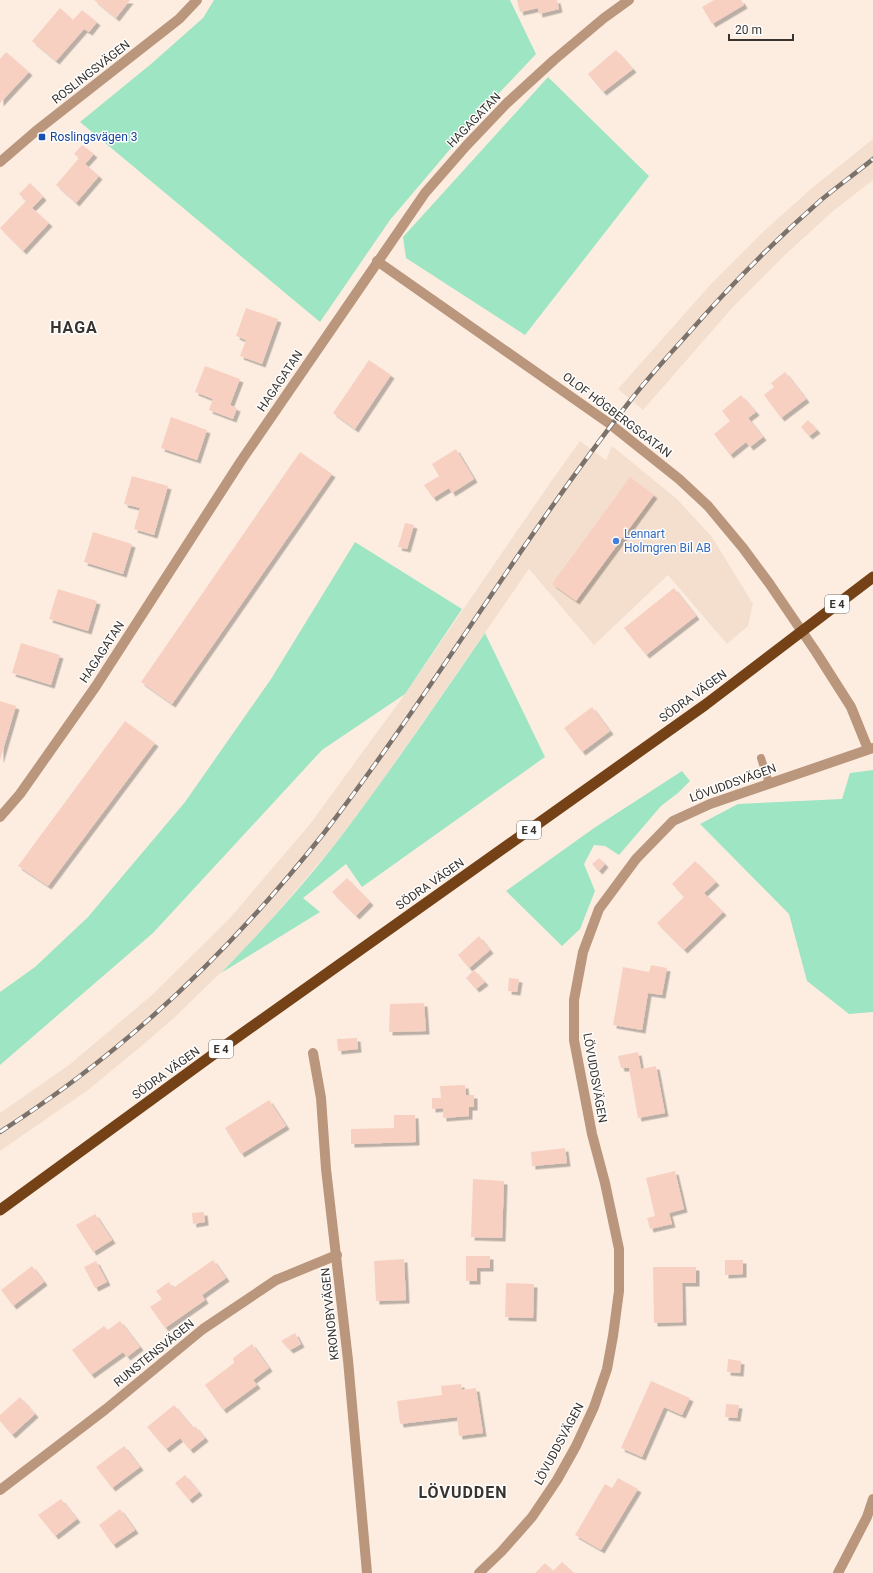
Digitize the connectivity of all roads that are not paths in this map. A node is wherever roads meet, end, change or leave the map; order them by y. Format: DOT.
graph roads {
  1 [pos="197,0"];
  2 [pos="629,0"];
  3 [pos="0,162"];
  4 [pos="377,261"];
  5 [pos="873,577"];
  6 [pos="802,631"];
  7 [pos="870,748"];
  8 [pos="761,758"];
  9 [pos="769,783"];
  10 [pos="0,817"];
  11 [pos="313,1053"];
  12 [pos="0,1210"];
  13 [pos="337,1255"];
  14 [pos="0,1490"];
  15 [pos="873,1499"];
  16 [pos="368,1573"];
  17 [pos="479,1573"];
  18 [pos="838,1573"];
  1 -- 3 [label="street, ROSLINGSVÄGEN"];
  2 -- 4 [label="street, HAGAGATAN"];
  4 -- 6 [label="street, OLOF HÖGBERGSGATAN"];
  4 -- 10 [label="street, HAGAGATAN"];
  5 -- 6 [label="highway, SÖDRA VÄGEN / E 4"];
  6 -- 7 [label="street, LÖVUDDSVÄGEN"];
  6 -- 12 [label="highway, SÖDRA VÄGEN / E 4"];
  7 -- 9 [label="street, LÖVUDDSVÄGEN"];
  8 -- 9 [label="lane"];
  9 -- 17 [label="street, LÖVUDDSVÄGEN"];
  11 -- 13 [label="street, KRONOBYVÄGEN"];
  13 -- 14 [label="street, RUNSTENSVÄGEN"];
  13 -- 16 [label="street, KRONOBYVÄGEN"];
  15 -- 18 [label="street"];
}
